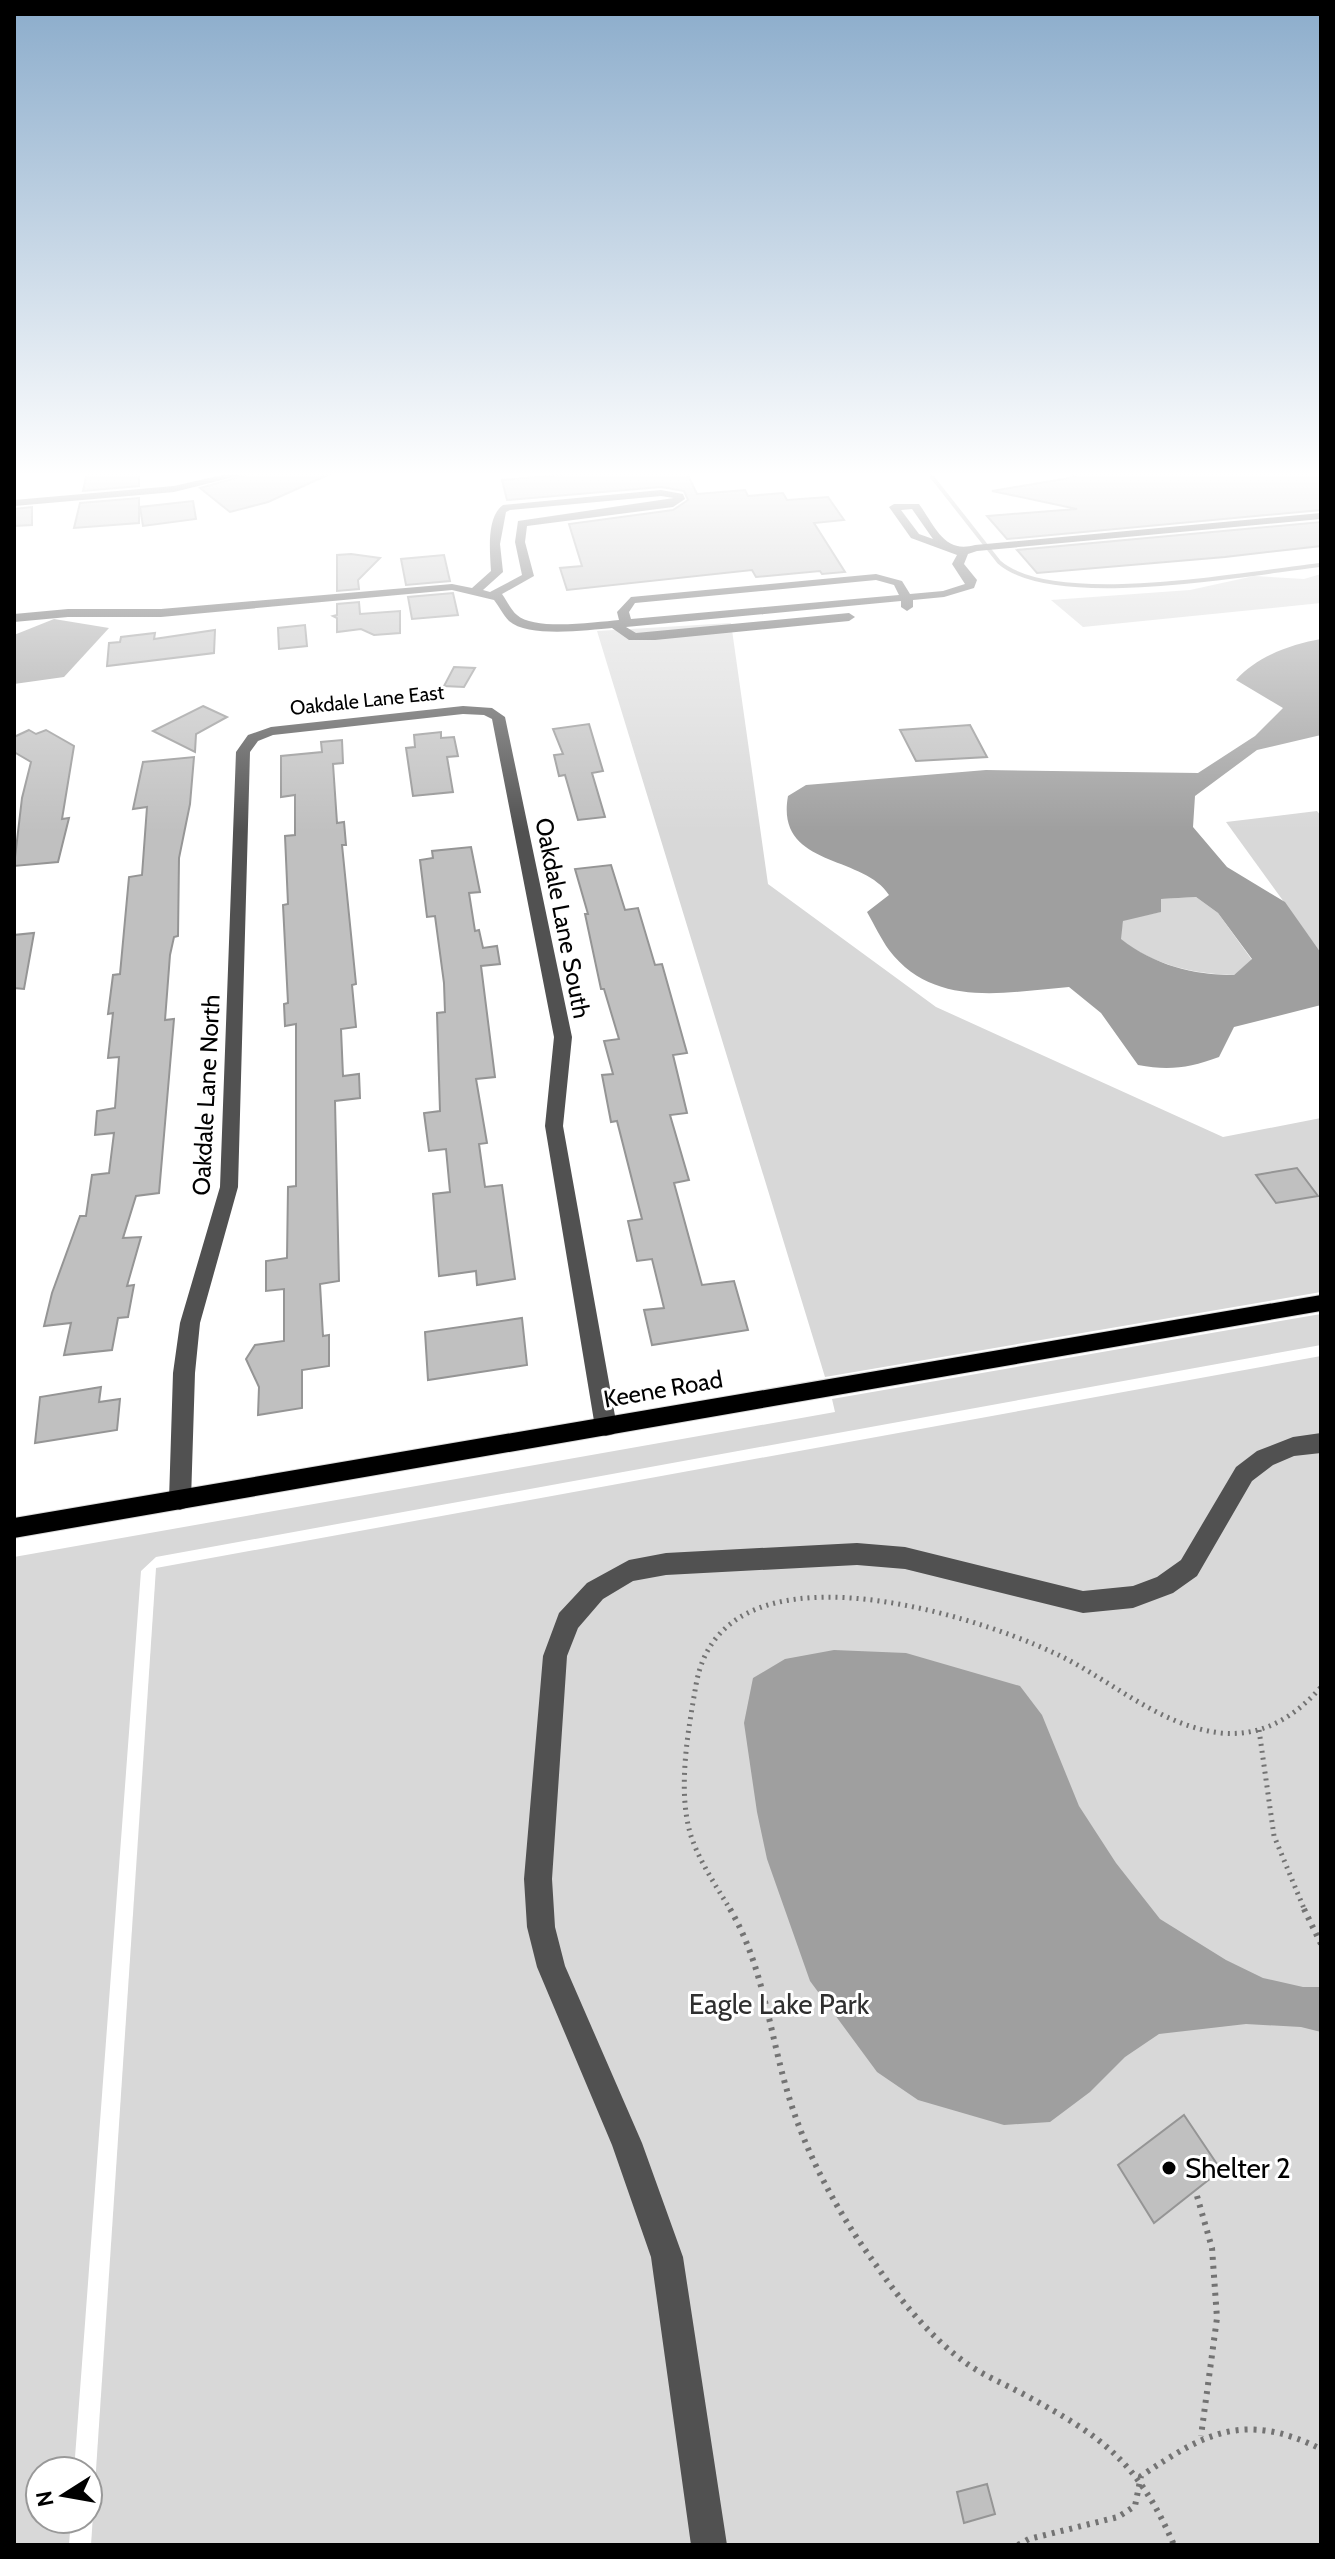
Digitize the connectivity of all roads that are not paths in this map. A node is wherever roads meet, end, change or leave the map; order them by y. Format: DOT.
graph roads {
  1 [pos="391,592"];
  2 [pos="484,592"];
  3 [pos="497,592"];
  4 [pos="711,592"];
  5 [pos="904,592"];
  6 [pos="949,592"];
  7 [pos="492,595"];
  8 [pos="907,598"];
  9 [pos="14,618"];
  10 [pos="620,624"];
  11 [pos="487,711"];
  12 [pos="253,738"];
  13 [pos="1321,1303"];
  14 [pos="606,1427"];
  15 [pos="1321,1443"];
  16 [pos="180,1500"];
  17 [pos="14,1528"];
  18 [pos="709,2545"];
  1 -- 9 [label="street"];
  2 -- 7 [label="street"];
  3 -- 7 [label="street"];
  4 -- 10 [label="street"];
  5 -- 8 [label="street"];
  6 -- 8 [label="street"];
  7 -- 10 [label="street"];
  8 -- 10 [label="street"];
  11 -- 12 [label="street, Oakdale Lane East"];
  11 -- 14 [label="street, Oakdale Lane South"];
  12 -- 16 [label="street, Oakdale Lane North"];
  13 -- 14 [label="main road, Keene Road"];
  14 -- 16 [label="main road, Keene Road"];
  15 -- 18 [label="street"];
  16 -- 17 [label="main road, Keene Road"];
}
